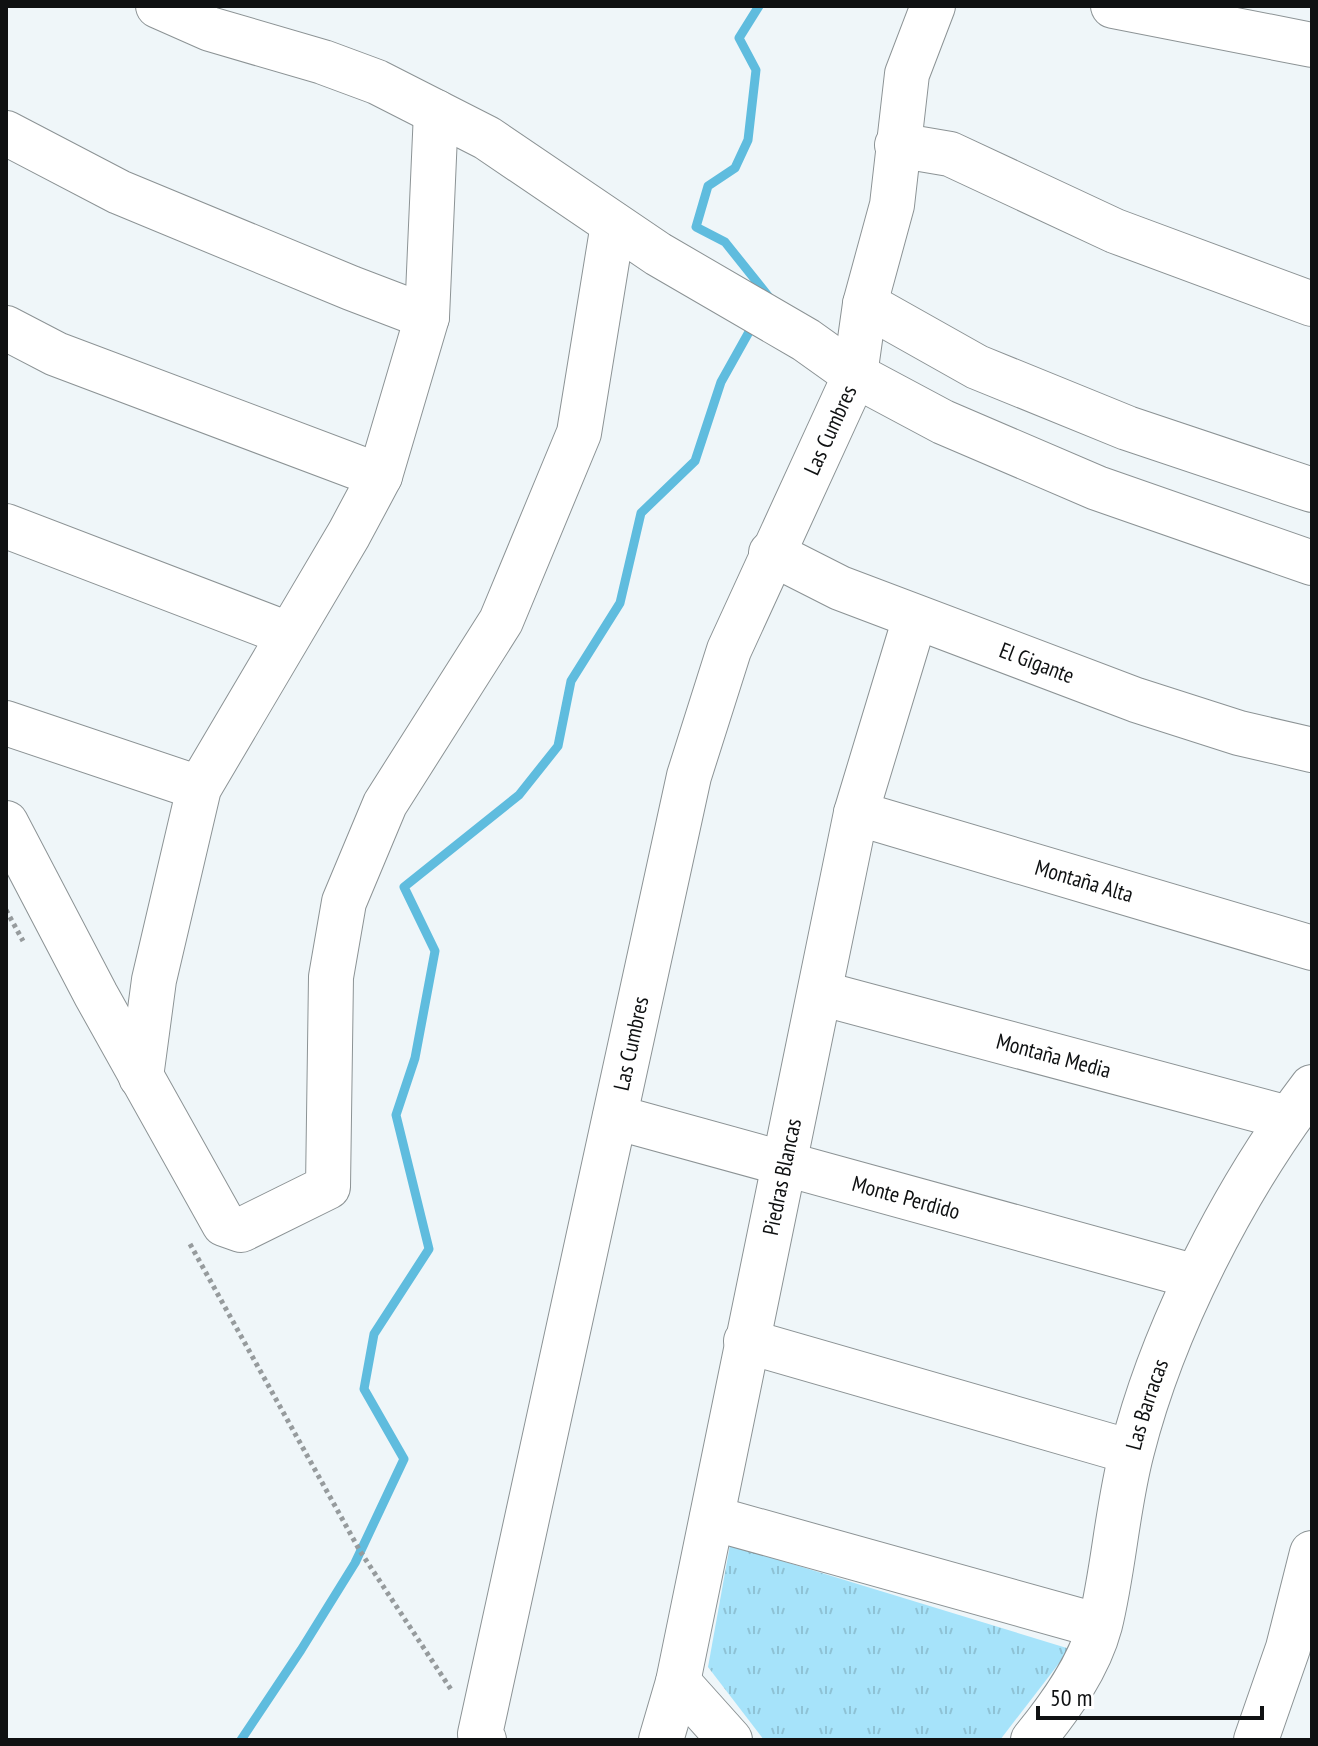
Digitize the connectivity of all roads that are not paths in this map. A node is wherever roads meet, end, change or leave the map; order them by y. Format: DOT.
graph roads {
  1 [pos="158,6"];
  2 [pos="933,6"];
  3 [pos="1113,6"];
  4 [pos="1312,45"];
  5 [pos="436,112"];
  6 [pos="6,133"];
  7 [pos="897,145"];
  8 [pos="613,224"];
  9 [pos="865,304"];
  10 [pos="1312,304"];
  11 [pos="427,317"];
  12 [pos="6,328"];
  13 [pos="855,375"];
  14 [pos="380,476"];
  15 [pos="1312,490"];
  16 [pos="6,526"];
  17 [pos="771,553"];
  18 [pos="1312,563"];
  19 [pos="915,618"];
  20 [pos="288,634"];
  21 [pos="6,723"];
  22 [pos="1312,750"];
  23 [pos="199,788"];
  24 [pos="856,813"];
  25 [pos="6,823"];
  26 [pos="1312,948"];
  27 [pos="820,993"];
  28 [pos="141,1077"];
  29 [pos="1300,1102"];
  30 [pos="615,1117"];
  31 [pos="784,1162"];
  32 [pos="1196,1277"];
  33 [pos="746,1341"];
  34 [pos="1131,1452"];
  35 [pos="712,1518"];
  36 [pos="1312,1553"];
  37 [pos="1099,1626"];
  38 [pos="678,1682"];
  39 [pos="482,1737"];
  40 [pos="661,1740"];
  41 [pos="730,1740"];
  42 [pos="1033,1740"];
  43 [pos="1256,1740"];
  1 -- 5 [label="street"];
  2 -- 7 [label="street, Las Cumbres"];
  3 -- 4 [label="street"];
  5 -- 8 [label="street"];
  5 -- 11 [label="street"];
  6 -- 11 [label="street"];
  7 -- 9 [label="street, Las Cumbres"];
  7 -- 10 [label="street"];
  8 -- 13 [label="street"];
  8 -- 28 [label="street"];
  9 -- 13 [label="street, Las Cumbres"];
  9 -- 15 [label="street"];
  11 -- 14 [label="street"];
  12 -- 14 [label="street"];
  13 -- 17 [label="street, Las Cumbres"];
  13 -- 18 [label="street"];
  14 -- 20 [label="street"];
  16 -- 20 [label="street"];
  17 -- 19 [label="street, El Gigante"];
  17 -- 30 [label="street, Las Cumbres"];
  19 -- 22 [label="street, El Gigante"];
  19 -- 24 [label="street, Piedras Blancas"];
  20 -- 23 [label="street"];
  21 -- 23 [label="street"];
  23 -- 28 [label="street"];
  24 -- 26 [label="street, Montaña Alta"];
  24 -- 27 [label="street, Piedras Blancas"];
  25 -- 28 [label="street"];
  27 -- 29 [label="street, Montaña Media"];
  27 -- 31 [label="street, Piedras Blancas"];
  29 -- 32 [label="street, Las Barracas"];
  30 -- 31 [label="street, Monte Perdido"];
  30 -- 39 [label="street, Las Cumbres"];
  31 -- 32 [label="street, Monte Perdido"];
  31 -- 33 [label="street, Piedras Blancas"];
  32 -- 34 [label="street, Las Barracas"];
  33 -- 34 [label="street"];
  33 -- 35 [label="street, Piedras Blancas"];
  34 -- 37 [label="street, Las Barracas"];
  35 -- 37 [label="street"];
  35 -- 38 [label="street, Piedras Blancas"];
  36 -- 43 [label="street"];
  37 -- 42 [label="street, Las Barracas"];
  38 -- 40 [label="street, Piedras Blancas"];
  38 -- 41 [label="street"];
}
